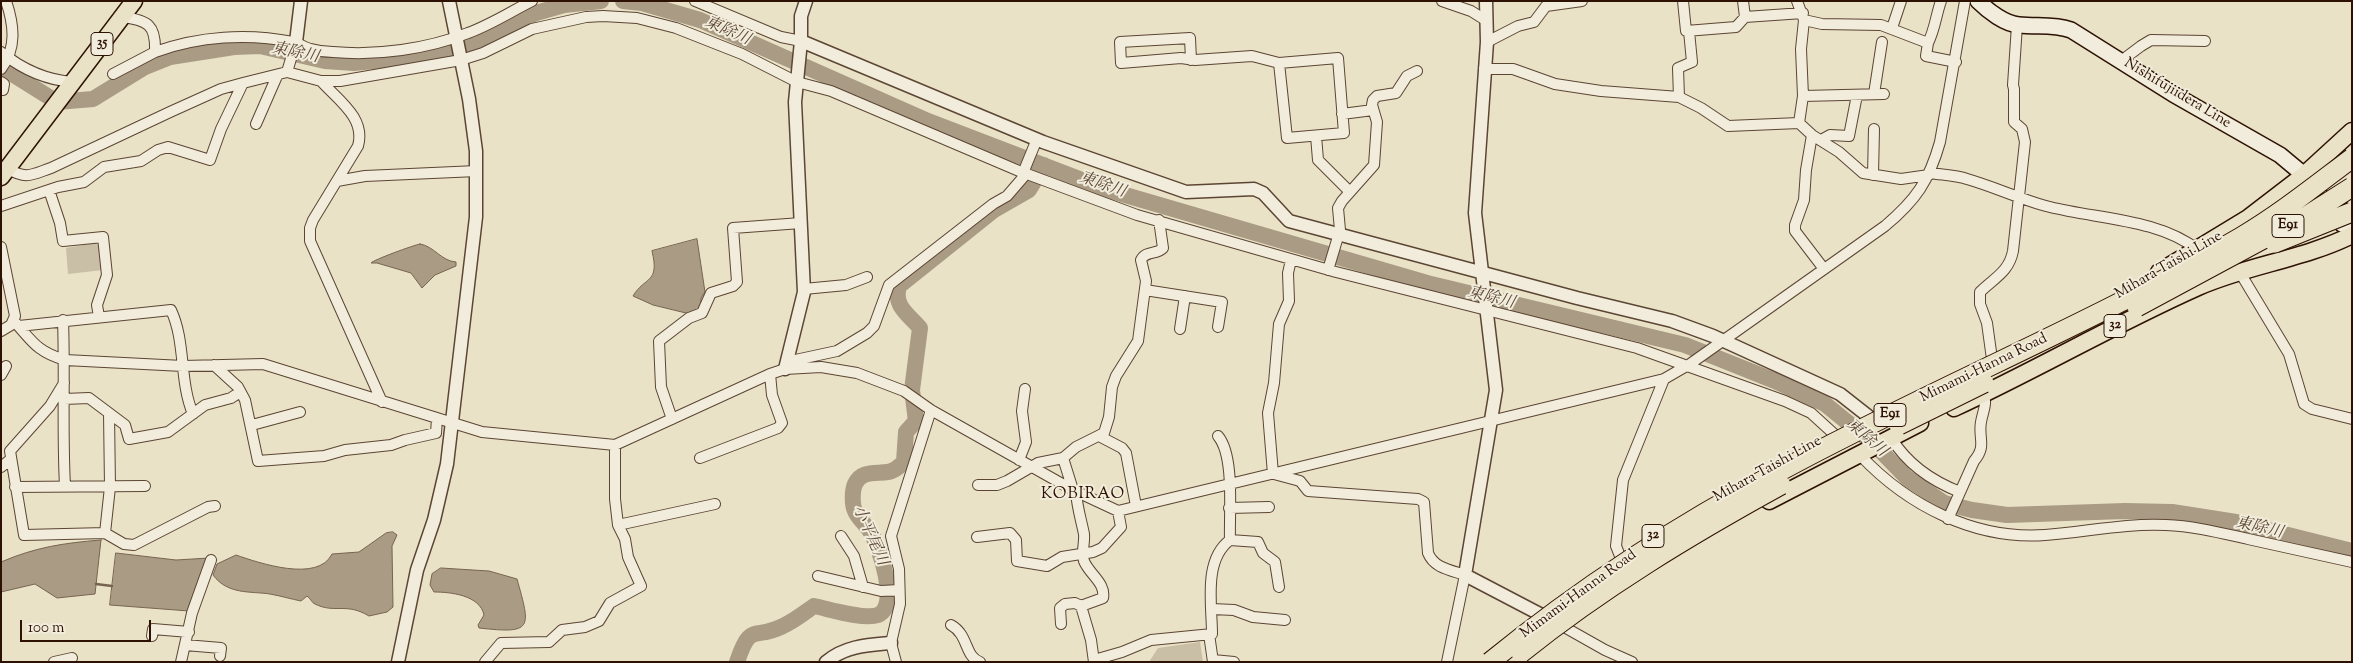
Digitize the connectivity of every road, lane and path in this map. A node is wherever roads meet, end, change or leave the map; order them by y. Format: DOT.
graph roads {
  1 [pos="6,1"];
  2 [pos="134,1"];
  3 [pos="301,1"];
  4 [pos="449,1"];
  5 [pos="532,1"];
  6 [pos="695,1"];
  7 [pos="806,1"];
  8 [pos="1442,1"];
  9 [pos="1486,1"];
  10 [pos="1582,1"];
  11 [pos="1683,1"];
  12 [pos="1743,1"];
  13 [pos="1797,1"];
  14 [pos="1901,1"];
  15 [pos="1941,1"];
  16 [pos="1965,1"];
  17 [pos="1978,1"];
  18 [pos="1554,3"];
  19 [pos="122,17"];
  20 [pos="1803,17"];
  21 [pos="1745,18"];
  22 [pos="1486,21"];
  23 [pos="2017,25"];
  24 [pos="1892,28"];
  25 [pos="1689,31"];
  26 [pos="457,39"];
  27 [pos="2205,41"];
  28 [pos="1487,42"];
  29 [pos="1882,42"];
  30 [pos="1928,43"];
  31 [pos="294,45"];
  32 [pos="801,45"];
  33 [pos="155,52"];
  34 [pos="5,55"];
  35 [pos="460,58"];
  36 [pos="1191,60"];
  37 [pos="2122,61"];
  38 [pos="1956,62"];
  39 [pos="1279,63"];
  40 [pos="1,69"];
  41 [pos="1484,69"];
  42 [pos="1418,71"];
  43 [pos="284,72"];
  44 [pos="113,74"];
  45 [pos="797,80"];
  46 [pos="321,81"];
  47 [pos="243,83"];
  48 [pos="72,84"];
  49 [pos="1857,95"];
  50 [pos="1803,96"];
  51 [pos="1679,97"];
  52 [pos="1373,110"];
  53 [pos="1342,114"];
  54 [pos="1799,122"];
  55 [pos="256,124"];
  56 [pos="1874,129"];
  57 [pos="2352,131"];
  58 [pos="1316,136"];
  59 [pos="1816,137"];
  60 [pos="1037,139"];
  61 [pos="2352,144"];
  62 [pos="2352,158"];
  63 [pos="476,171"];
  64 [pos="5,173"];
  65 [pos="1024,173"];
  66 [pos="1929,174"];
  67 [pos="1873,175"];
  68 [pos="2304,175"];
  69 [pos="337,180"];
  70 [pos="2352,187"];
  71 [pos="49,190"];
  72 [pos="1350,192"];
  73 [pos="2305,194"];
  74 [pos="2019,198"];
  75 [pos="1,206"];
  76 [pos="2352,212"];
  77 [pos="1158,220"];
  78 [pos="802,223"];
  79 [pos="2352,228"];
  80 [pos="1338,234"];
  81 [pos="2352,235"];
  82 [pos="1,247"];
  83 [pos="2198,250"];
  84 [pos="1291,260"];
  85 [pos="2231,267"];
  86 [pos="1824,269"];
  87 [pos="1328,270"];
  88 [pos="867,277"];
  89 [pos="1481,277"];
  90 [pos="804,289"];
  91 [pos="1145,290"];
  92 [pos="1186,296"];
  93 [pos="1486,311"];
  94 [pos="99,317"];
  95 [pos="63,320"];
  96 [pos="16,323"];
  97 [pos="1218,327"];
  98 [pos="1180,329"];
  99 [pos="1,331"];
  100 [pos="1719,344"];
  101 [pos="65,360"];
  102 [pos="1992,360"];
  103 [pos="214,365"];
  104 [pos="1690,365"];
  105 [pos="183,366"];
  106 [pos="785,366"];
  107 [pos="770,374"];
  108 [pos="1664,379"];
  109 [pos="64,383"];
  110 [pos="1024,390"];
  111 [pos="240,392"];
  112 [pos="1984,394"];
  113 [pos="64,399"];
  114 [pos="382,402"];
  115 [pos="931,410"];
  116 [pos="300,412"];
  117 [pos="109,413"];
  118 [pos="192,414"];
  119 [pos="1867,417"];
  120 [pos="437,418"];
  121 [pos="672,419"];
  122 [pos="2352,419"];
  123 [pos="1492,420"];
  124 [pos="452,424"];
  125 [pos="252,425"];
  126 [pos="1837,432"];
  127 [pos="1099,436"];
  128 [pos="1218,436"];
  129 [pos="1890,440"];
  130 [pos="615,445"];
  131 [pos="1863,454"];
  132 [pos="700,458"];
  133 [pos="1063,458"];
  134 [pos="1019,460"];
  135 [pos="5,462"];
  136 [pos="1032,466"];
  137 [pos="1273,474"];
  138 [pos="1229,483"];
  139 [pos="978,485"];
  140 [pos="14,486"];
  141 [pos="66,486"];
  142 [pos="145,486"];
  143 [pos="110,487"];
  144 [pos="1075,491"];
  145 [pos="1960,492"];
  146 [pos="715,504"];
  147 [pos="215,506"];
  148 [pos="1136,506"];
  149 [pos="1269,507"];
  150 [pos="1229,508"];
  151 [pos="1118,511"];
  152 [pos="1948,519"];
  153 [pos="618,525"];
  154 [pos="105,533"];
  155 [pos="841,536"];
  156 [pos="977,537"];
  157 [pos="1230,540"];
  158 [pos="1082,554"];
  159 [pos="1620,556"];
  160 [pos="212,560"];
  161 [pos="2352,562"];
  162 [pos="1465,575"];
  163 [pos="818,576"];
  164 [pos="863,587"];
  165 [pos="1279,587"];
  166 [pos="899,590"];
  167 [pos="1081,606"];
  168 [pos="1212,609"];
  169 [pos="1539,614"];
  170 [pos="1285,620"];
  171 [pos="1061,624"];
  172 [pos="951,625"];
  173 [pos="1566,628"];
  174 [pos="189,632"];
  175 [pos="1208,634"];
  176 [pos="152,636"];
  177 [pos="891,643"];
  178 [pos="185,645"];
  179 [pos="1605,650"];
  180 [pos="220,656"];
  181 [pos="72,658"];
  182 [pos="395,661"];
  183 [pos="1094,661"];
  184 [pos="1213,661"];
  185 [pos="54,662"];
  186 [pos="181,662"];
  187 [pos="485,662"];
  188 [pos="826,662"];
  189 [pos="896,662"];
  190 [pos="980,662"];
  191 [pos="1234,662"];
  192 [pos="1447,662"];
  193 [pos="1478,662"];
  194 [pos="1490,662"];
  195 [pos="1510,662"];
  196 [pos="1524,662"];
  197 [pos="1605,662"];
  198 [pos="1632,662"];
  1 -- 34 [label="street"];
  2 -- 19 [label="main road, 35"];
  3 -- 31 [label="street"];
  4 -- 26 [label="street"];
  5 -- 26 [label="street"];
  6 -- 32 [label="street"];
  7 -- 32 [label="street"];
  8 -- 22 [label="street"];
  9 -- 22 [label="street"];
  10 -- 18 [label="street"];
  11 -- 25 [label="street"];
  12 -- 21 [label="street"];
  13 -- 20 [label="street"];
  14 -- 24 [label="street"];
  15 -- 30 [label="street"];
  16 -- 38 [label="street"];
  17 -- 23 [label="main road, Nishifujiidera Line"];
  18 -- 28 [label="street"];
  19 -- 33 [label="street"];
  19 -- 48 [label="main road, 35"];
  20 -- 21 [label="street"];
  20 -- 24 [label="street"];
  20 -- 50 [label="street"];
  21 -- 25 [label="street"];
  22 -- 28 [label="street"];
  23 -- 37 [label="main road, Nishifujiidera Line"];
  23 -- 74 [label="street"];
  24 -- 30 [label="street"];
  25 -- 51 [label="street"];
  26 -- 31 [label="street"];
  26 -- 35 [label="street"];
  27 -- 37 [label="street"];
  28 -- 41 [label="street"];
  29 -- 49 [label="street"];
  30 -- 38 [label="street"];
  31 -- 33 [label="street"];
  31 -- 43 [label="street"];
  32 -- 45 [label="street"];
  32 -- 60 [label="street"];
  33 -- 44 [label="street"];
  34 -- 40 [label="street"];
  34 -- 48 [label="street"];
  35 -- 45 [label="street"];
  35 -- 46 [label="street"];
  35 -- 63 [label="street"];
  36 -- 36 [label="street"];
  36 -- 39 [label="street"];
  37 -- 68 [label="main road, Nishifujiidera Line"];
  38 -- 66 [label="street"];
  39 -- 53 [label="street"];
  39 -- 58 [label="street"];
  41 -- 51 [label="street"];
  41 -- 89 [label="street"];
  42 -- 52 [label="street"];
  43 -- 46 [label="street"];
  43 -- 47 [label="street"];
  43 -- 55 [label="street"];
  45 -- 65 [label="street"];
  45 -- 78 [label="street"];
  46 -- 69 [label="street"];
  47 -- 64 [label="street"];
  47 -- 71 [label="street"];
  48 -- 64 [label="main road, 35"];
  49 -- 50 [label="street"];
  49 -- 59 [label="street"];
  50 -- 54 [label="street"];
  51 -- 54 [label="street"];
  52 -- 53 [label="street"];
  52 -- 72 [label="street"];
  53 -- 58 [label="street"];
  54 -- 59 [label="street"];
  56 -- 67 [label="street"];
  57 -- 68 [label="main road, Mihara Taishi Line / 32"];
  58 -- 72 [label="street"];
  59 -- 67 [label="street"];
  59 -- 86 [label="street"];
  60 -- 65 [label="street"];
  60 -- 80 [label="street"];
  61 -- 73 [label="highway, E91, bridge"];
  62 -- 73 [label="highway, E91, bridge"];
  63 -- 69 [label="street"];
  63 -- 124 [label="street"];
  65 -- 77 [label="street"];
  65 -- 106 [label="street"];
  66 -- 67 [label="street"];
  66 -- 74 [label="street"];
  66 -- 86 [label="street"];
  68 -- 79 [label="main road, Nishifujiidera Line"];
  68 -- 83 [label="main road, Mihara Taishi Line / 32"];
  69 -- 114 [label="street"];
  70 -- 85 [label="highway, E91, bridge"];
  71 -- 75 [label="street"];
  71 -- 94 [label="street"];
  72 -- 80 [label="street"];
  73 -- 194 [label="highway, Mimami-Hanna Road / E91, bridge"];
  74 -- 83 [label="street"];
  74 -- 102 [label="street"];
  76 -- 85 [label="highway, E91, bridge"];
  77 -- 84 [label="street"];
  77 -- 91 [label="street"];
  78 -- 90 [label="street"];
  78 -- 121 [label="street"];
  80 -- 87 [label="street"];
  80 -- 89 [label="street"];
  81 -- 85 [label="main road, Mihara Taishi Line / 32"];
  82 -- 96 [label="street"];
  83 -- 102 [label="main road, Mihara Taishi Line / 32"];
  84 -- 87 [label="street"];
  84 -- 137 [label="street"];
  85 -- 112 [label="main road, Mihara Taishi Line / 32"];
  85 -- 122 [label="street"];
  85 -- 195 [label="highway, Mimami-Hanna Road / E91, bridge"];
  86 -- 100 [label="street"];
  87 -- 93 [label="street"];
  88 -- 90 [label="street"];
  89 -- 93 [label="street"];
  89 -- 100 [label="street"];
  90 -- 106 [label="street"];
  91 -- 92 [label="street"];
  91 -- 127 [label="street"];
  92 -- 97 [label="street"];
  92 -- 98 [label="street"];
  93 -- 104 [label="street"];
  93 -- 123 [label="street"];
  94 -- 95 [label="street"];
  94 -- 105 [label="street"];
  95 -- 96 [label="street"];
  95 -- 101 [label="street"];
  96 -- 99 [label="street"];
  96 -- 101 [label="street"];
  100 -- 104 [label="street"];
  100 -- 119 [label="street"];
  101 -- 105 [label="street"];
  101 -- 109 [label="street"];
  102 -- 119 [label="main road, Mihara Taishi Line / 32"];
  103 -- 105 [label="street"];
  103 -- 111 [label="street"];
  103 -- 114 [label="street"];
  104 -- 108 [label="street"];
  104 -- 126 [label="street"];
  105 -- 118 [label="street"];
  106 -- 107 [label="street"];
  106 -- 115 [label="street"];
  107 -- 121 [label="street"];
  107 -- 132 [label="street"];
  108 -- 123 [label="street"];
  108 -- 159 [label="street"];
  109 -- 113 [label="street"];
  109 -- 135 [label="street"];
  110 -- 134 [label="street"];
  111 -- 118 [label="street"];
  111 -- 125 [label="street"];
  112 -- 129 [label="main road, Mihara Taishi Line / 32"];
  112 -- 145 [label="street"];
  113 -- 117 [label="street"];
  113 -- 141 [label="street"];
  114 -- 120 [label="street"];
  115 -- 134 [label="street"];
  115 -- 166 [label="street"];
  116 -- 125 [label="street"];
  117 -- 118 [label="street"];
  117 -- 143 [label="street"];
  119 -- 126 [label="main road, Mihara Taishi Line / 32"];
  120 -- 124 [label="street"];
  120 -- 125 [label="street"];
  121 -- 130 [label="street"];
  123 -- 137 [label="street"];
  123 -- 162 [label="street"];
  124 -- 130 [label="street"];
  124 -- 182 [label="street"];
  126 -- 159 [label="main road, Mihara Taishi Line / 32"];
  127 -- 133 [label="street"];
  127 -- 148 [label="street"];
  128 -- 138 [label="street"];
  129 -- 131 [label="main road, Mihara Taishi Line / 32"];
  129 -- 145 [label="street"];
  130 -- 153 [label="street"];
  131 -- 152 [label="street"];
  131 -- 173 [label="main road, Mihara Taishi Line / 32"];
  133 -- 136 [label="street"];
  133 -- 144 [label="street"];
  134 -- 136 [label="street"];
  135 -- 140 [label="street"];
  136 -- 139 [label="street"];
  136 -- 144 [label="street"];
  137 -- 138 [label="street"];
  137 -- 162 [label="street"];
  138 -- 148 [label="street"];
  138 -- 150 [label="street"];
  140 -- 141 [label="street"];
  140 -- 154 [label="street"];
  141 -- 143 [label="street"];
  142 -- 143 [label="street"];
  143 -- 154 [label="street"];
  144 -- 151 [label="street"];
  144 -- 158 [label="street"];
  145 -- 152 [label="street"];
  146 -- 153 [label="street"];
  147 -- 154 [label="street"];
  148 -- 151 [label="street"];
  149 -- 150 [label="street"];
  150 -- 157 [label="street"];
  151 -- 158 [label="street"];
  152 -- 161 [label="street"];
  153 -- 187 [label="street"];
  155 -- 164 [label="street"];
  156 -- 158 [label="street"];
  157 -- 165 [label="street"];
  157 -- 168 [label="street"];
  158 -- 167 [label="street"];
  159 -- 169 [label="main road, Mihara Taishi Line / 32"];
  160 -- 174 [label="street"];
  162 -- 169 [label="street"];
  162 -- 192 [label="street"];
  163 -- 164 [label="street"];
  164 -- 166 [label="street"];
  166 -- 177 [label="street"];
  167 -- 171 [label="street"];
  167 -- 183 [label="street"];
  168 -- 170 [label="street"];
  168 -- 175 [label="street"];
  169 -- 173 [label="street"];
  169 -- 193 [label="main road, Mihara Taishi Line / 32"];
  172 -- 190 [label="street"];
  173 -- 179 [label="street"];
  173 -- 196 [label="main road, Mihara Taishi Line / 32"];
  174 -- 176 [label="street"];
  174 -- 178 [label="street"];
  175 -- 183 [label="street"];
  175 -- 184 [label="street"];
  177 -- 188 [label="street"];
  177 -- 189 [label="street"];
  178 -- 180 [label="street"];
  178 -- 186 [label="street"];
  179 -- 197 [label="street"];
  179 -- 198 [label="street"];
  181 -- 185 [label="street"];
  184 -- 191 [label="street"];
}
